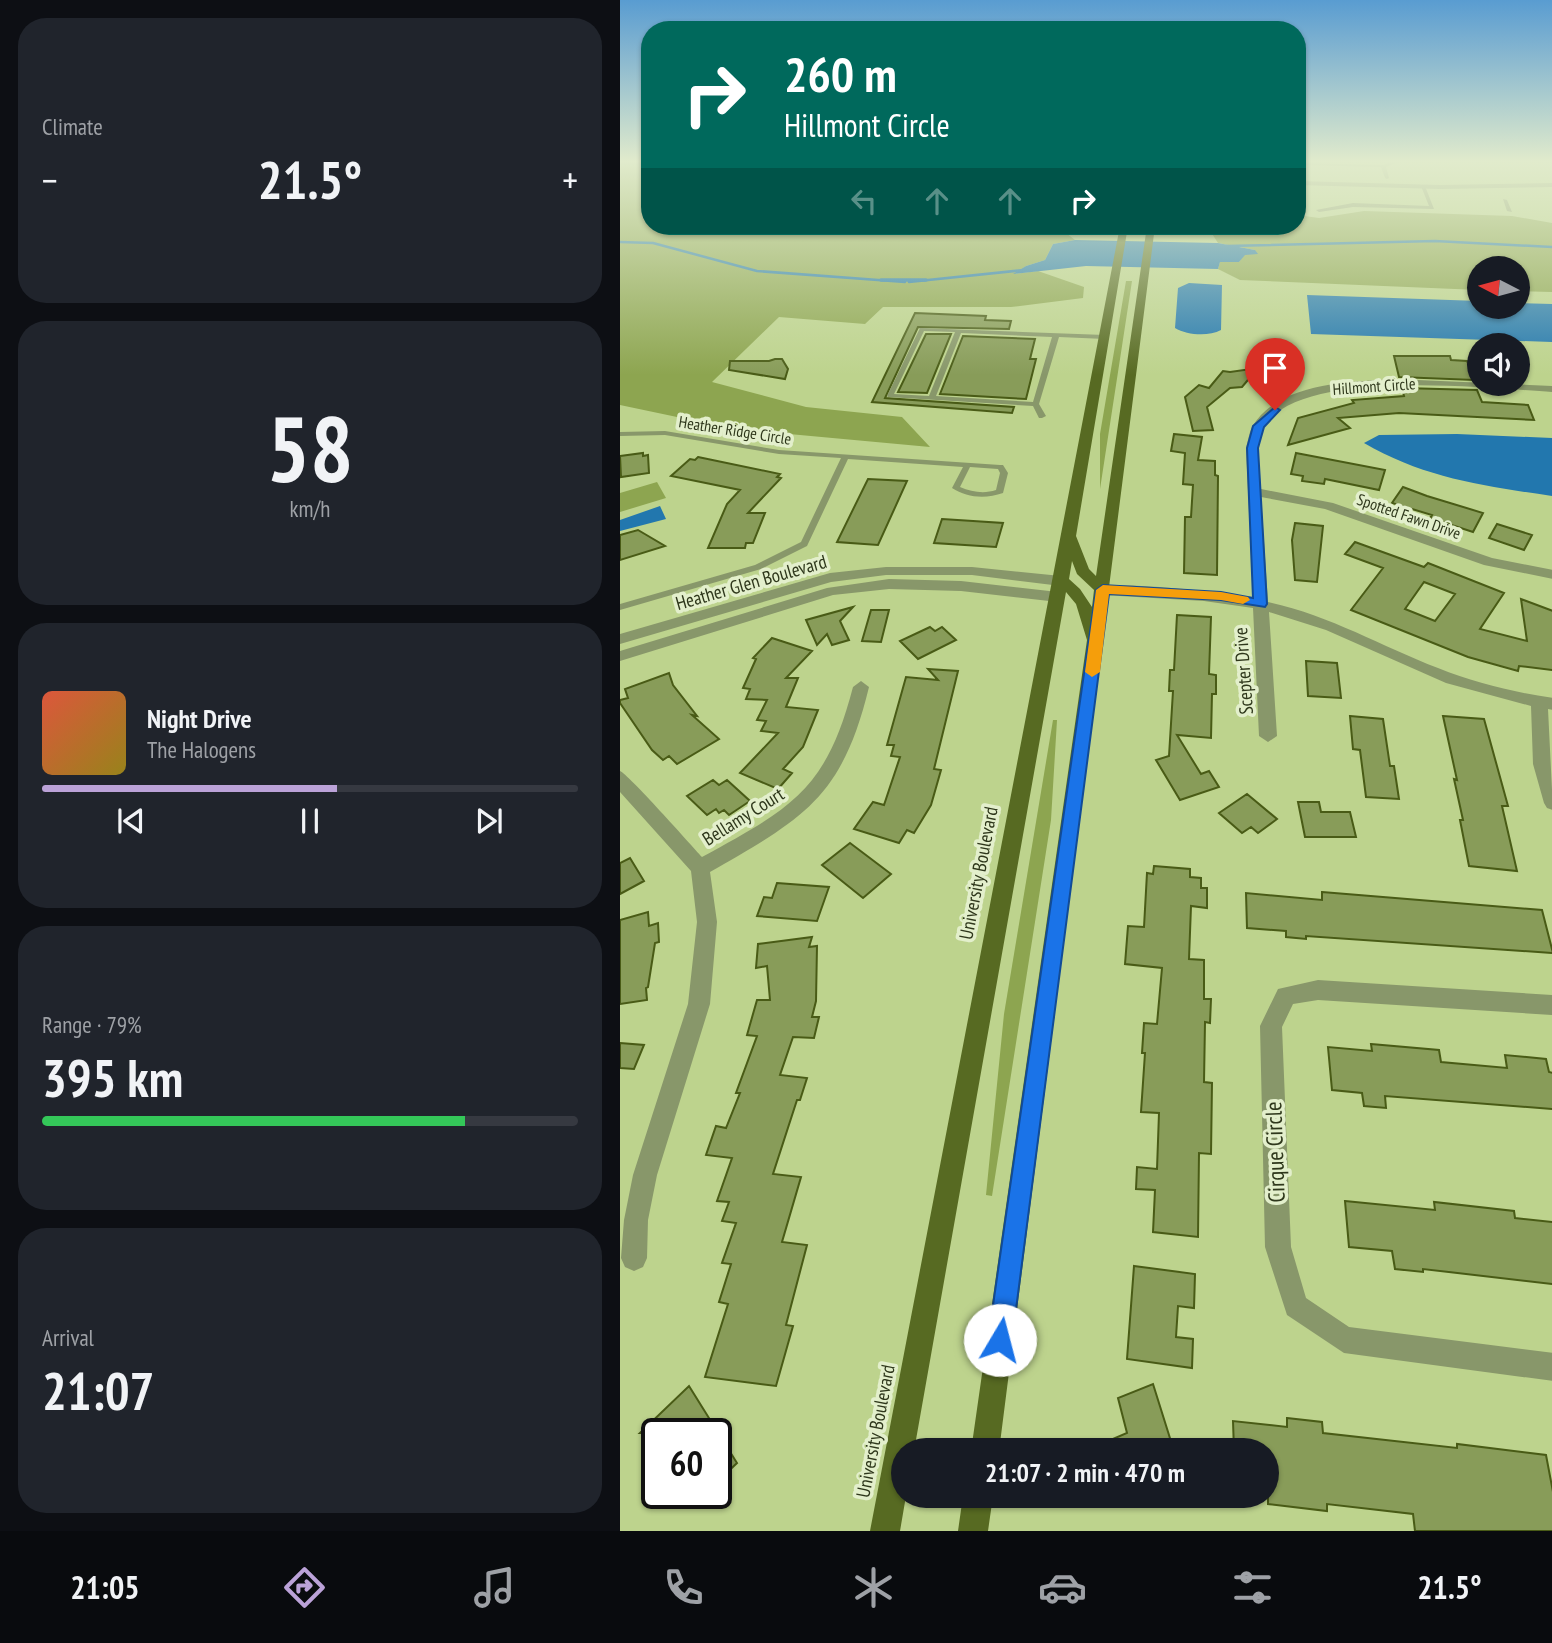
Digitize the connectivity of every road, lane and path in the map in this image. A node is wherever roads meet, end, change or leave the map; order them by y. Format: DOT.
graph roads {
  1 [pos="1123,235"];
  2 [pos="1150,235"];
  3 [pos="959,330"];
  4 [pos="1056,335"];
  5 [pos="1105,337"];
  6 [pos="1045,375"];
  7 [pos="1553,389"];
  8 [pos="932,398"];
  9 [pos="1036,404"];
  10 [pos="620,434"];
  11 [pos="846,456"];
  12 [pos="967,466"];
  13 [pos="1254,492"];
  14 [pos="1070,535"];
  15 [pos="1553,575"];
  16 [pos="1060,589"];
  17 [pos="1103,590"];
  18 [pos="1260,604"];
  19 [pos="620,607"];
  20 [pos="620,639"];
  21 [pos="1095,650"];
  22 [pos="620,656"];
  23 [pos="861,687"];
  24 [pos="1546,703"];
  25 [pos="1268,736"];
  26 [pos="620,778"];
  27 [pos="1553,803"];
  28 [pos="700,868"];
  29 [pos="1553,1005"];
  30 [pos="635,1258"];
  31 [pos="1553,1367"];
  32 [pos="987,1438"];
  33 [pos="977,1508"];
  34 [pos="885,1531"];
  35 [pos="974,1531"];
  1 -- 5 [label="main road, University Boulevard"];
  2 -- 17 [label="main road"];
  3 -- 4 [label="lane"];
  3 -- 8 [label="lane"];
  3 -- 8 [label="lane"];
  4 -- 5 [label="lane"];
  4 -- 6 [label="lane"];
  5 -- 14 [label="main road, University Boulevard"];
  6 -- 9 [label="lane"];
  6 -- 9 [label="lane"];
  7 -- 13 [label="street, Hillmont Circle"];
  8 -- 9 [label="lane"];
  10 -- 11 [label="lane, Heather Ridge Circle"];
  11 -- 12 [label="lane, Heather Ridge Circle"];
  11 -- 19 [label="lane"];
  12 -- 12 [label="lane, Heather Ridge Circle"];
  13 -- 15 [label="street, Spotted Fawn Drive"];
  13 -- 18 [label="street, Hillmont Circle"];
  14 -- 16 [label="main road, University Boulevard"];
  14 -- 17 [label="main road"];
  16 -- 20 [label="street, Heather Glen Boulevard"];
  16 -- 21 [label="main road"];
  16 -- 22 [label="street, Heather Glen Boulevard"];
  16 -- 34 [label="main road, University Boulevard"];
  17 -- 18 [label="street"];
  17 -- 21 [label="main road"];
  18 -- 24 [label="street"];
  18 -- 25 [label="street, Scepter Drive"];
  21 -- 32 [label="main road"];
  23 -- 28 [label="street, Bellamy Court"];
  24 -- 27 [label="street"];
  26 -- 28 [label="street"];
  28 -- 30 [label="street"];
  29 -- 31 [label="street, Cirque Circle"];
  33 -- 35 [label="main road"];
}
